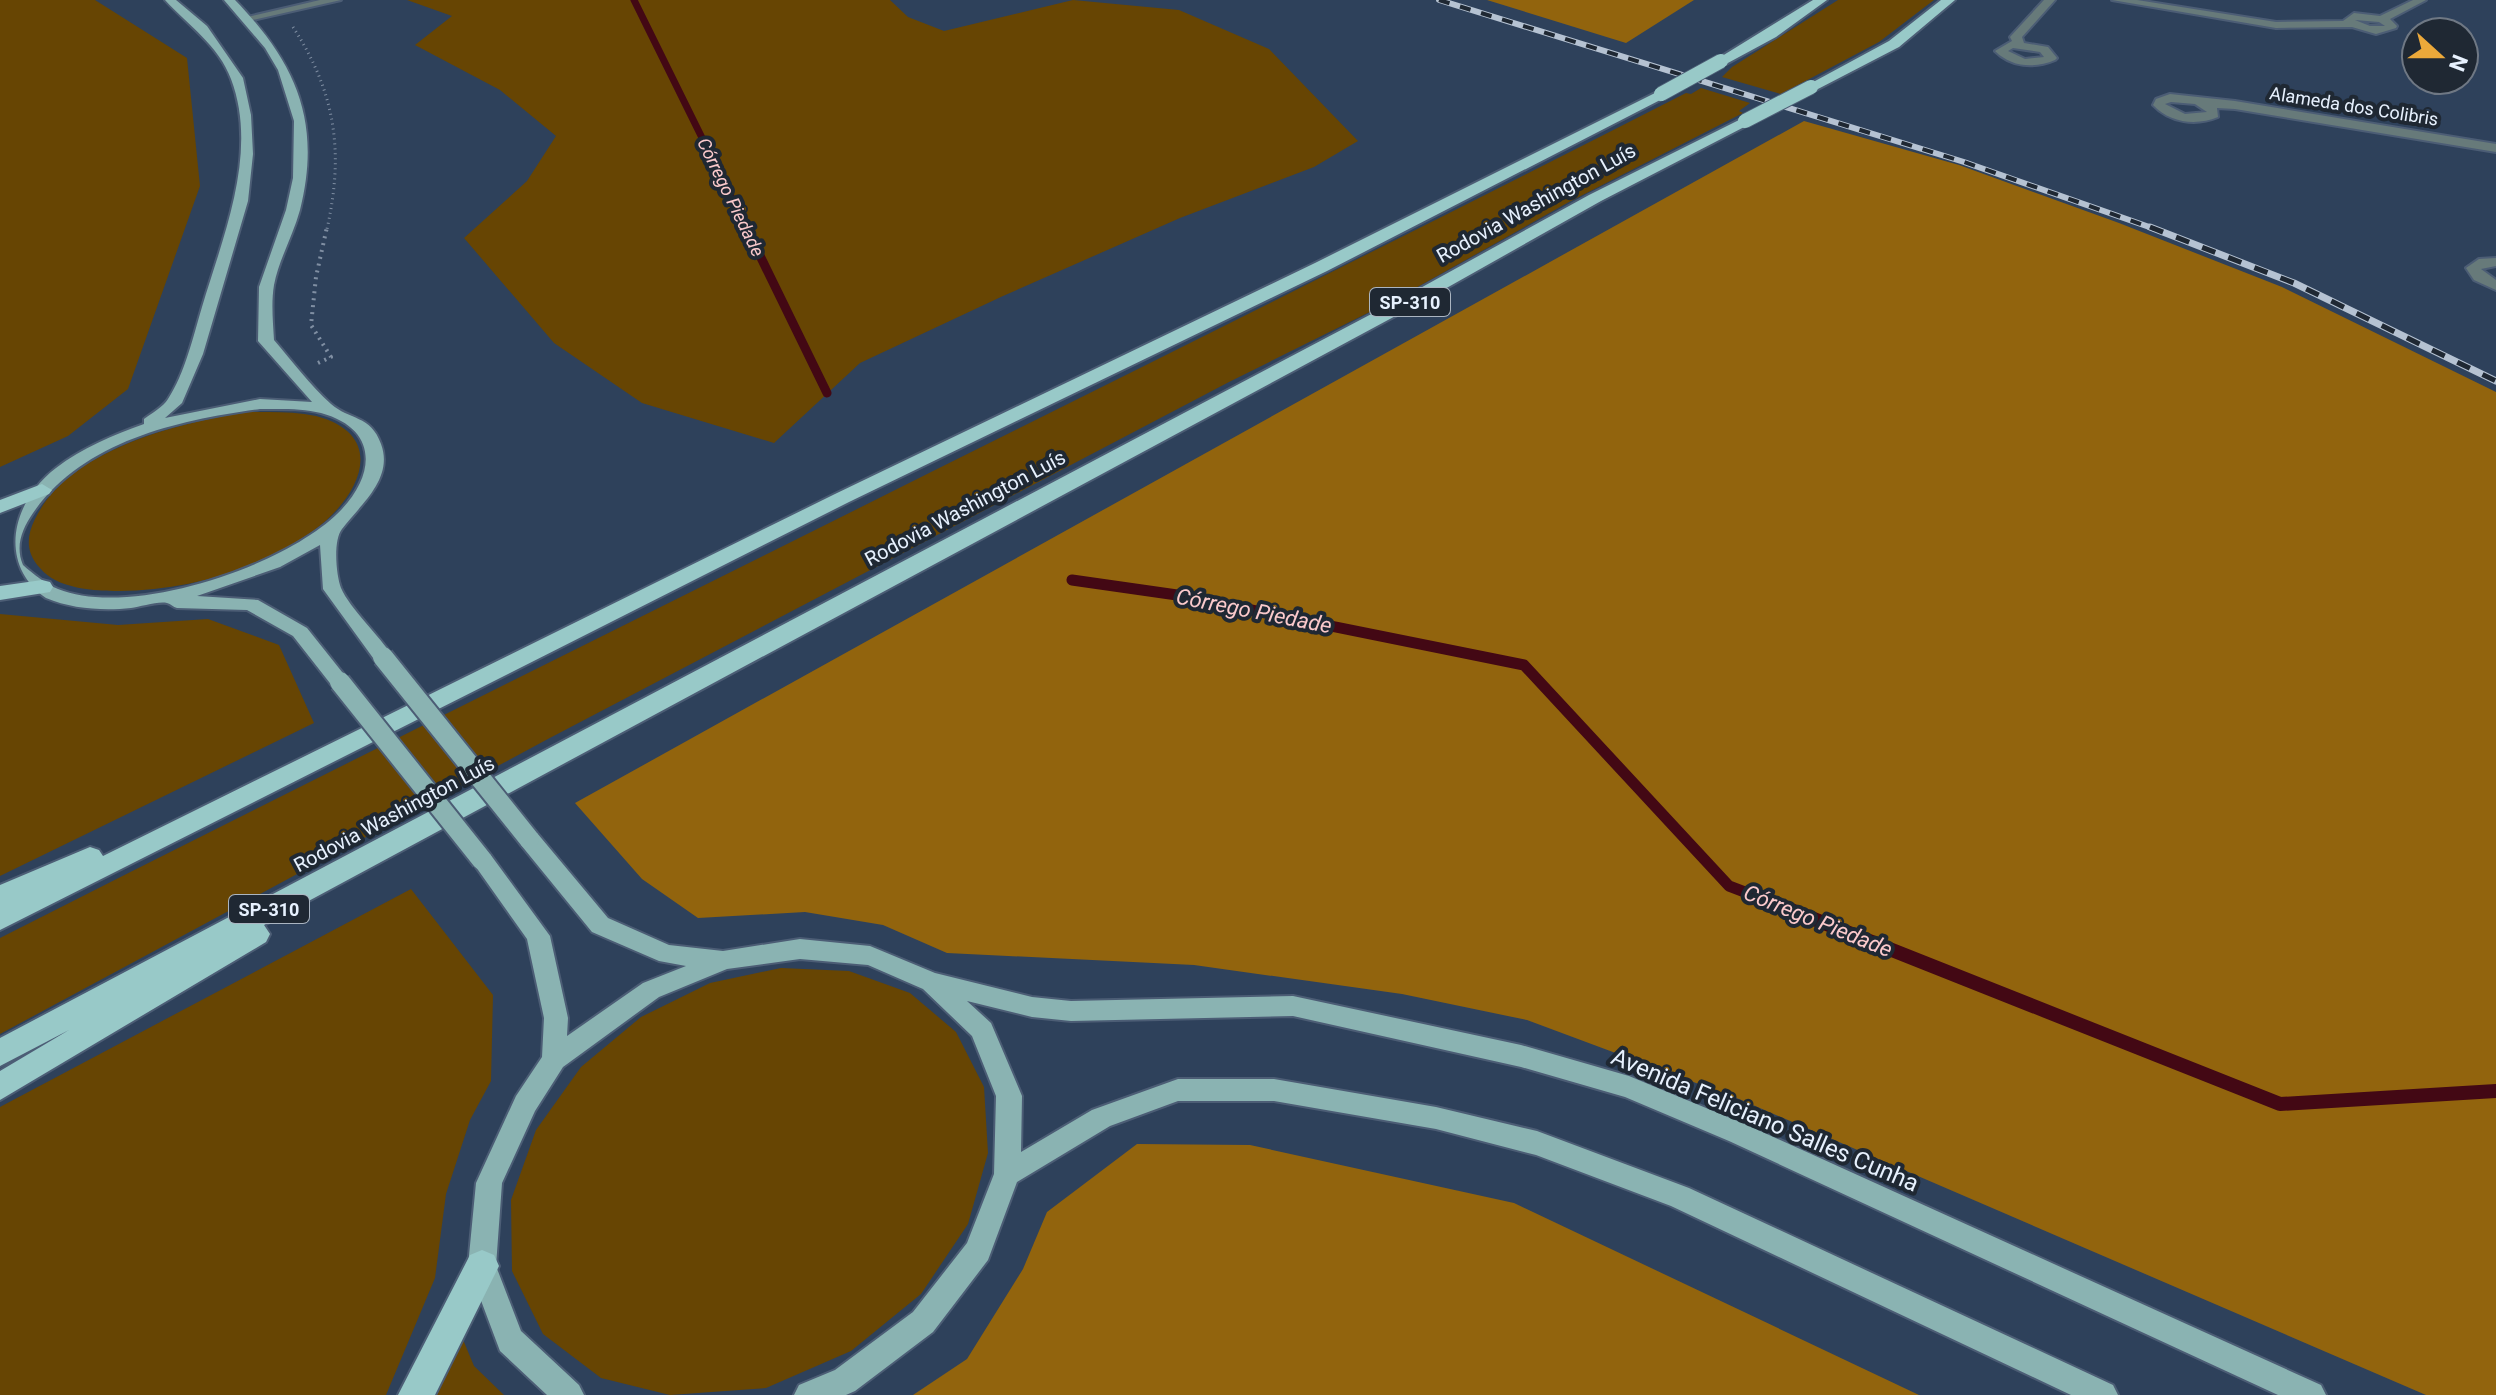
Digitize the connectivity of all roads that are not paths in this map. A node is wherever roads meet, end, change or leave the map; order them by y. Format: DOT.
graph roads {
  1 [pos="170,0"];
  2 [pos="229,0"];
  3 [pos="336,0"];
  4 [pos="1821,0"];
  5 [pos="1949,0"];
  6 [pos="2050,0"];
  7 [pos="2117,0"];
  8 [pos="2421,0"];
  9 [pos="248,18"];
  10 [pos="2019,44"];
  11 [pos="2205,104"];
  12 [pos="2496,148"];
  13 [pos="2496,262"];
  14 [pos="2496,286"];
  15 [pos="328,410"];
  16 [pos="138,432"];
  17 [pos="42,490"];
  18 [pos="0,507"];
  19 [pos="331,529"];
  20 [pos="42,587"];
  21 [pos="0,593"];
  22 [pos="137,601"];
  23 [pos="461,691"];
  24 [pos="539,766"];
  25 [pos="0,897"];
  26 [pos="0,919"];
  27 [pos="725,960"];
  28 [pos="931,982"];
  29 [pos="0,1053"];
  30 [pos="554,1059"];
  31 [pos="0,1087"];
  32 [pos="1007,1174"];
  33 [pos="482,1266"];
  34 [pos="416,1395"];
  35 [pos="569,1395"];
  36 [pos="809,1395"];
  37 [pos="2103,1395"];
  38 [pos="2311,1395"];
  1 -- 16 [label="main road"];
  2 -- 9 [label="main road"];
  3 -- 9 [label="street"];
  4 -- 23 [label="highway, Rodovia Washington Luís, bridge"];
  5 -- 24 [label="highway, Rodovia Washington Luís / SP-310, bridge"];
  6 -- 10 [label="street"];
  7 -- 8 [label="street"];
  9 -- 15 [label="main road"];
  11 -- 12 [label="street, Alameda dos Colibris"];
  13 -- 14 [label="street"];
  15 -- 16 [label="main road"];
  15 -- 19 [label="main road"];
  16 -- 17 [label="main road"];
  17 -- 18 [label="highway"];
  17 -- 20 [label="main road"];
  19 -- 22 [label="main road"];
  19 -- 27 [label="main road, bridge"];
  20 -- 21 [label="highway"];
  20 -- 22 [label="main road"];
  22 -- 30 [label="main road, bridge"];
  23 -- 25 [label="highway"];
  23 -- 26 [label="highway, Rodovia Washington Luís"];
  24 -- 29 [label="highway, Rodovia Washington Luís / SP-310"];
  24 -- 31 [label="highway"];
  27 -- 28 [label="main road"];
  27 -- 30 [label="main road"];
  28 -- 32 [label="main road"];
  28 -- 38 [label="main road, Avenida Feliciano Salles Cunha"];
  30 -- 33 [label="main road"];
  32 -- 36 [label="main road"];
  32 -- 37 [label="main road"];
  33 -- 34 [label="highway"];
  33 -- 35 [label="main road"];
}
